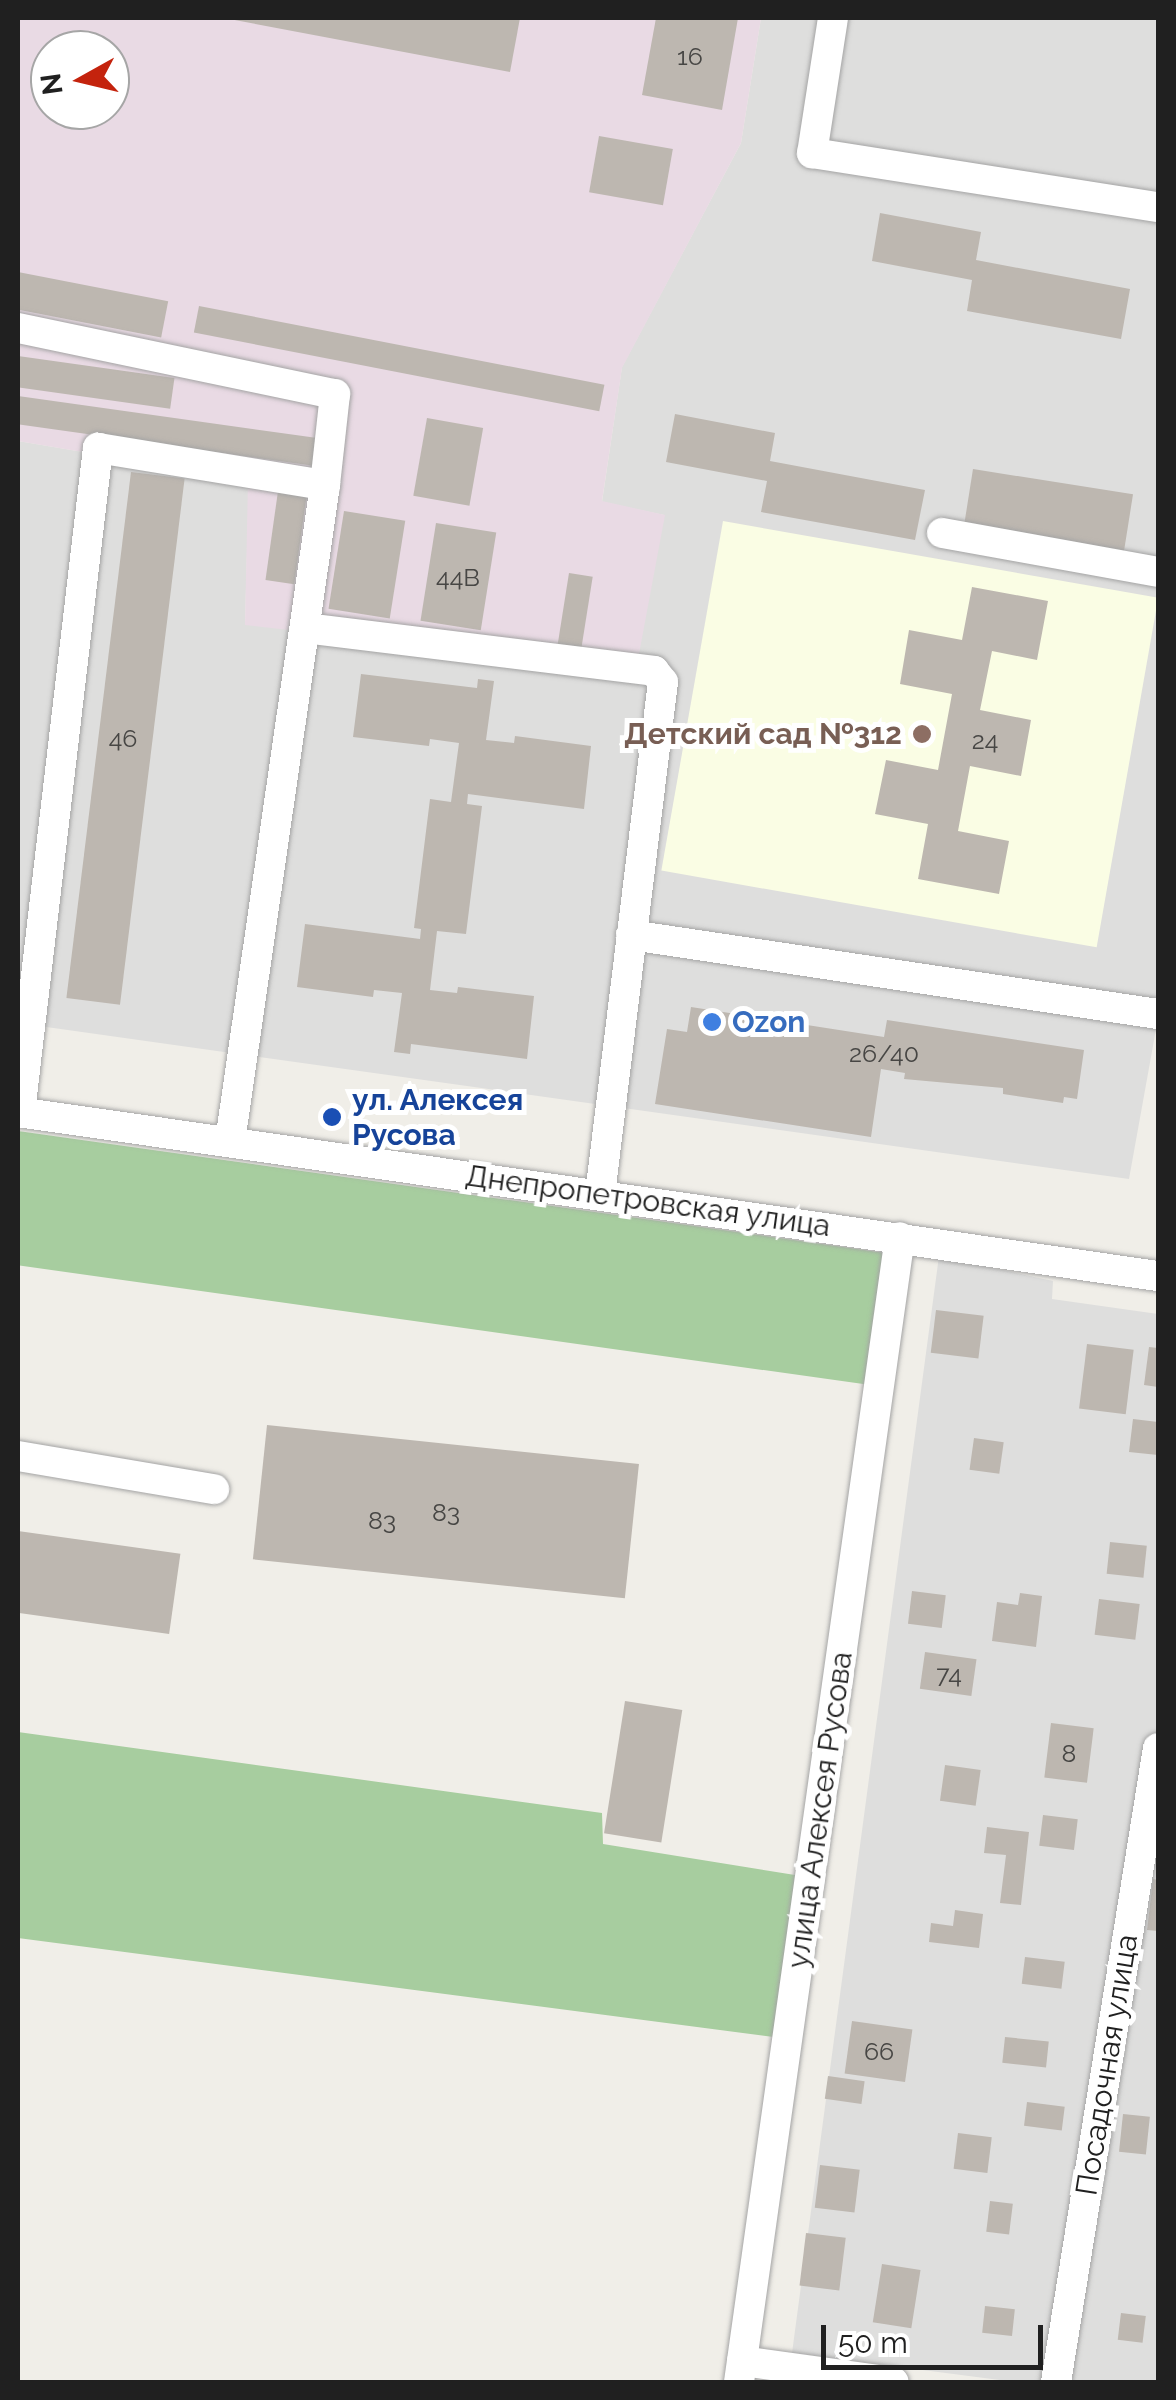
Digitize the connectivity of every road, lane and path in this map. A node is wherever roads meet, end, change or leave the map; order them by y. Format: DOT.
graph roads {
  1 [pos="833,18"];
  2 [pos="1158,207"];
  3 [pos="18,328"];
  4 [pos="325,485"];
  5 [pos="942,533"];
  6 [pos="1158,572"];
  7 [pos="305,628"];
  8 [pos="631,935"];
  9 [pos="1158,1014"];
  10 [pos="19,1112"];
  11 [pos="230,1142"];
  12 [pos="600,1194"];
  13 [pos="900,1237"];
  14 [pos="1158,1276"];
  15 [pos="18,1456"];
  16 [pos="214,1489"];
  17 [pos="1158,1748"];
  18 [pos="741,2372"];
  19 [pos="894,2382"];
  20 [pos="1056,2382"];
  1 -- 2 [label="street"];
  3 -- 4 [label="street"];
  4 -- 7 [label="street"];
  4 -- 10 [label="street"];
  5 -- 6 [label="street"];
  7 -- 8 [label="street"];
  7 -- 11 [label="street"];
  8 -- 9 [label="street"];
  8 -- 12 [label="street"];
  10 -- 11 [label="street, Днепропетровская улица"];
  11 -- 12 [label="street, Днепропетровская улица"];
  12 -- 13 [label="street, Днепропетровская улица"];
  13 -- 14 [label="street, Днепропетровская улица"];
  13 -- 18 [label="street, улица Алексея Русова"];
  15 -- 16 [label="street"];
  17 -- 20 [label="street, Посадочная улица"];
  18 -- 19 [label="street"];
}
